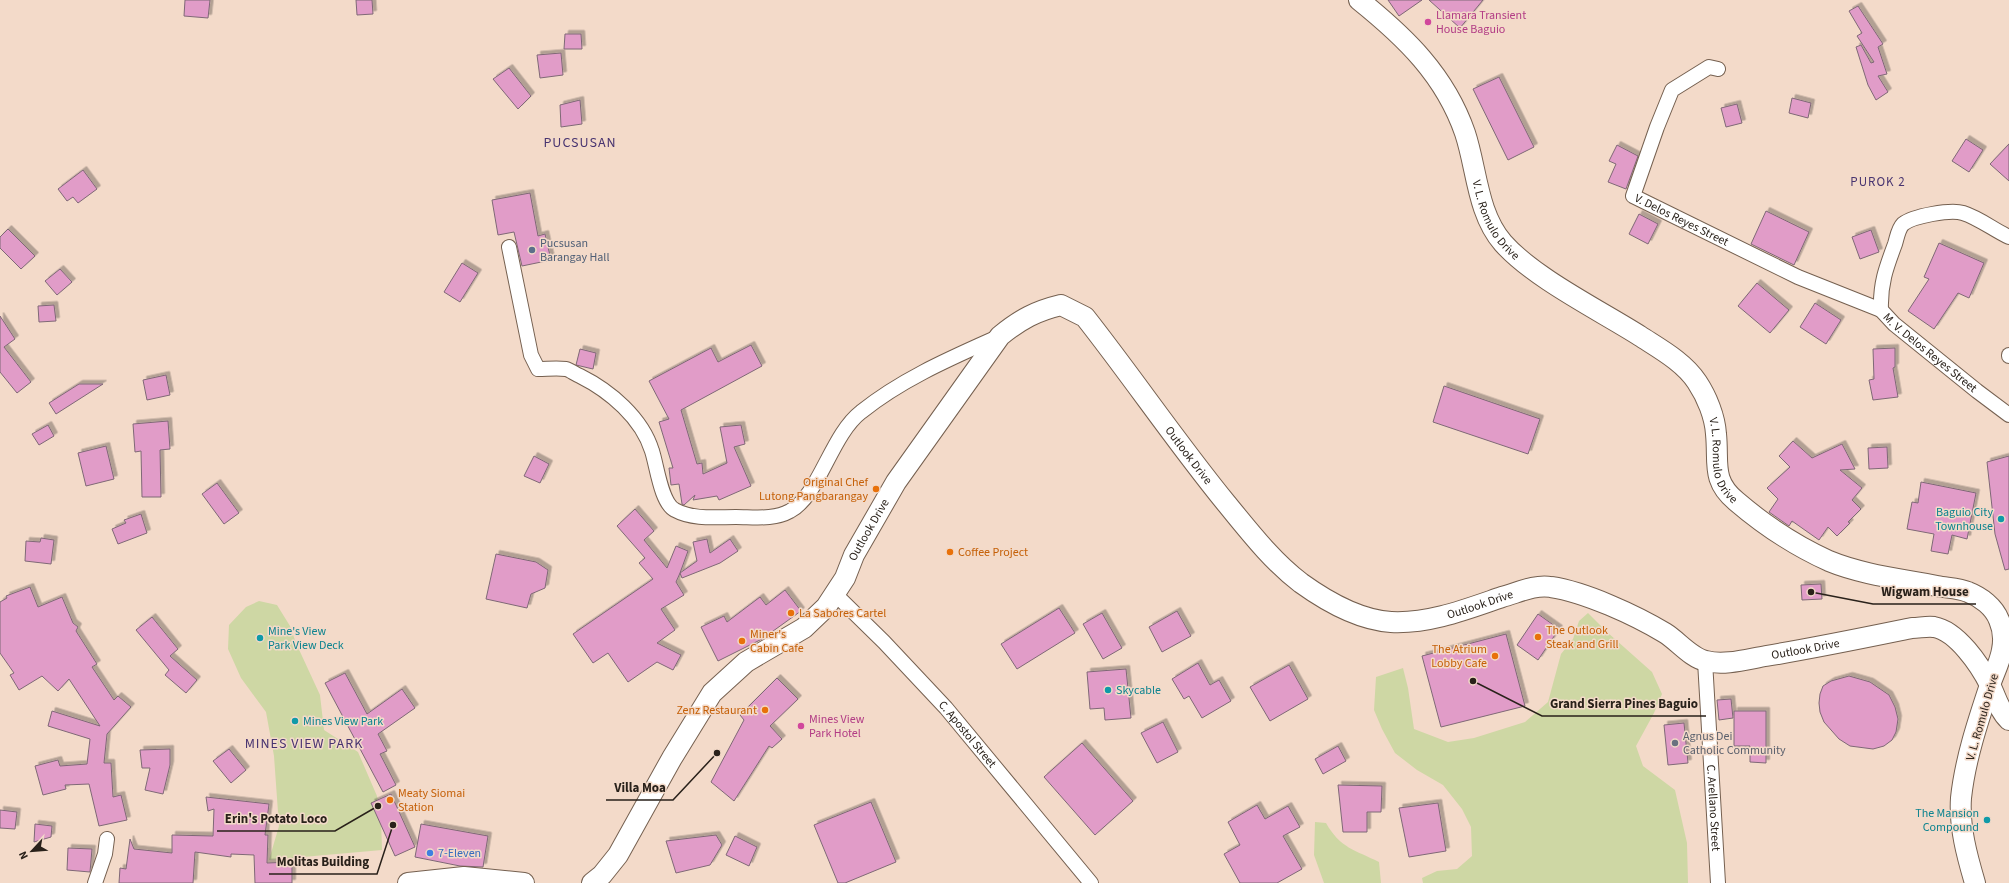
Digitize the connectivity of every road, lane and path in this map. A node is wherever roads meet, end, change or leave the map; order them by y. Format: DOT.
graph roads {
  1 [pos="1359,0"];
  2 [pos="1718,69"];
  3 [pos="2009,237"];
  4 [pos="509,247"];
  5 [pos="1882,310"];
  6 [pos="1000,336"];
  7 [pos="2009,415"];
  8 [pos="835,594"];
  9 [pos="1705,661"];
  10 [pos="1990,684"];
  11 [pos="2009,720"];
  12 [pos="107,839"];
  13 [pos="472,880"];
  14 [pos="95,883"];
  15 [pos="408,883"];
  16 [pos="524,883"];
  17 [pos="592,883"];
  18 [pos="1091,883"];
  19 [pos="1718,883"];
  20 [pos="1975,883"];
  1 -- 10 [label="street, V. L. Romulo Drive"];
  2 -- 5 [label="street, V. Delos Reyes Street"];
  3 -- 5 [label="street, M. V. Delos Reyes Street"];
  4 -- 6 [label="street"];
  5 -- 7 [label="street, M. V. Delos Reyes Street"];
  6 -- 8 [label="street, Outlook Drive"];
  6 -- 9 [label="street, Outlook Drive"];
  8 -- 17 [label="street, Outlook Drive"];
  8 -- 18 [label="street, C. Apostol Street"];
  9 -- 10 [label="street, Outlook Drive"];
  9 -- 19 [label="street, C. Arellano Street"];
  10 -- 11 [label="street, Outlook Drive"];
  10 -- 20 [label="street, V. L. Romulo Drive"];
  12 -- 14 [label="street"];
  13 -- 15 [label="street"];
  13 -- 16 [label="street"];
}
